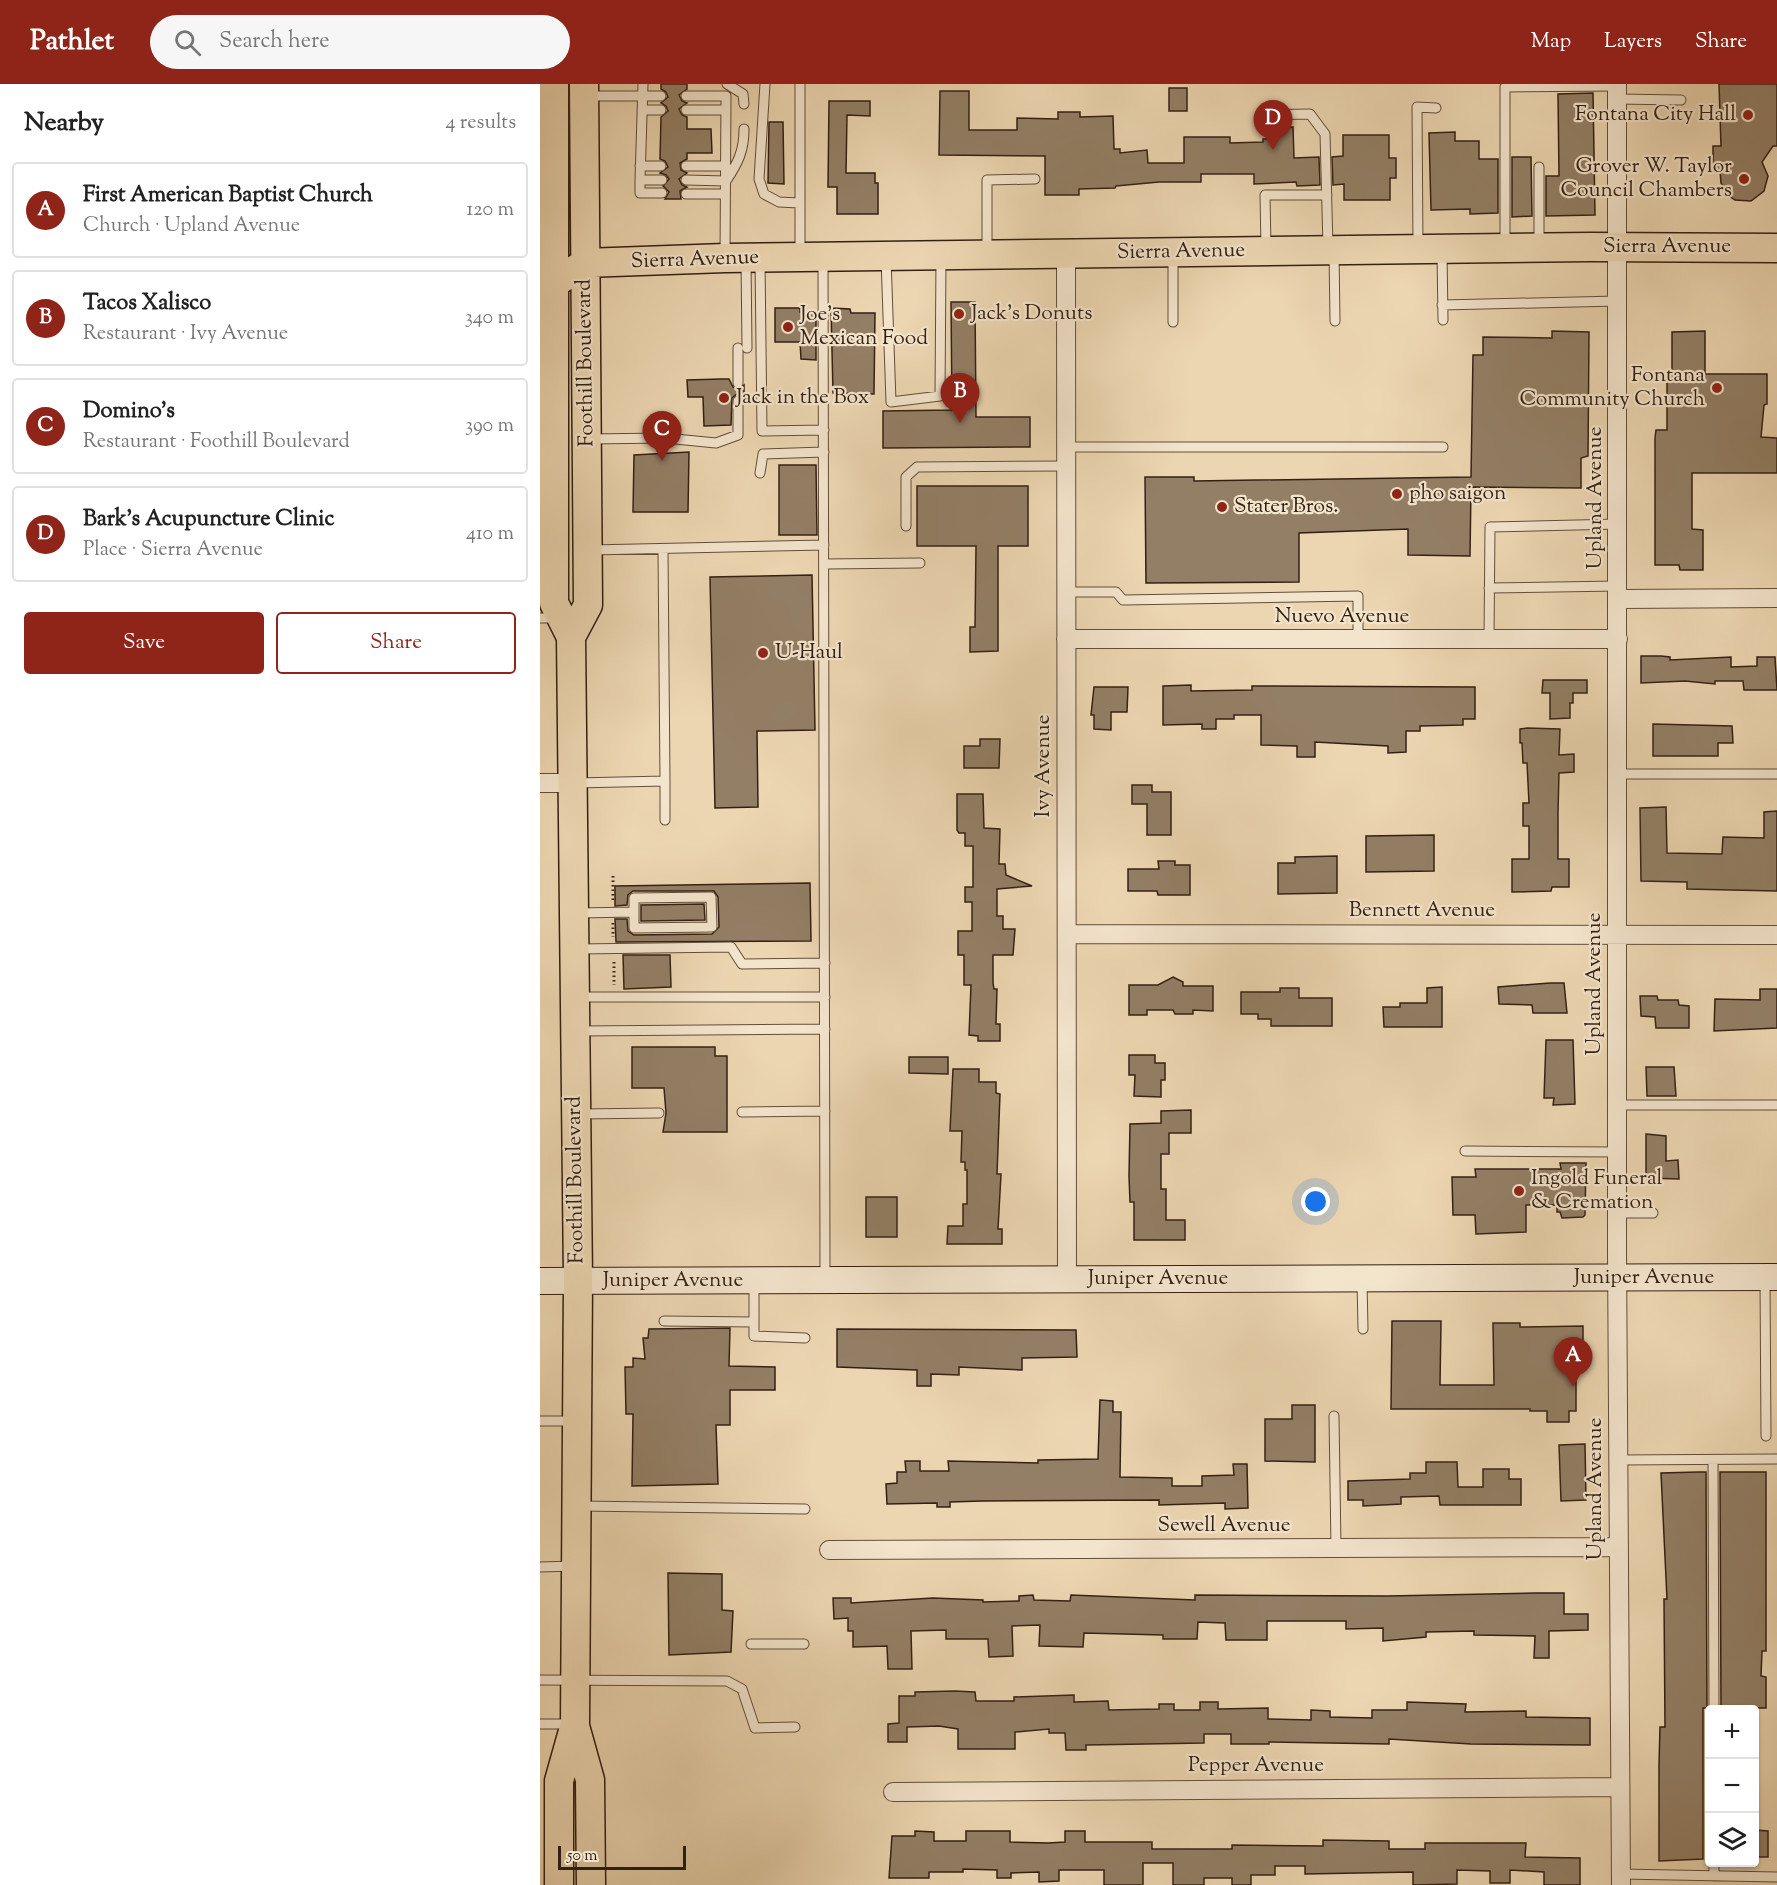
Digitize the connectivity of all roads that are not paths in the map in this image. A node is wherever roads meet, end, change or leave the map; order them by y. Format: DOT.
graph roads {
  1 [pos="643,84"];
  2 [pos="726,84"];
  3 [pos="765,84"];
  4 [pos="800,84"];
  5 [pos="584,90"];
  6 [pos="1617,90"];
  7 [pos="642,96"];
  8 [pos="661,96"];
  9 [pos="686,96"];
  10 [pos="726,96"];
  11 [pos="549,100"];
  12 [pos="1682,100"];
  13 [pos="744,104"];
  14 [pos="1436,108"];
  15 [pos="642,110"];
  16 [pos="661,110"];
  17 [pos="686,110"];
  18 [pos="726,110"];
  19 [pos="1261,115"];
  20 [pos="744,129"];
  21 [pos="640,166"];
  22 [pos="661,166"];
  23 [pos="686,166"];
  24 [pos="726,166"];
  25 [pos="1539,166"];
  26 [pos="1035,179"];
  27 [pos="640,180"];
  28 [pos="662,180"];
  29 [pos="687,180"];
  30 [pos="726,181"];
  31 [pos="662,193"];
  32 [pos="686,194"];
  33 [pos="725,194"];
  34 [pos="1326,195"];
  35 [pos="799,203"];
  36 [pos="547,244"];
  37 [pos="1619,246"];
  38 [pos="1539,247"];
  39 [pos="1505,248"];
  40 [pos="1777,248"];
  41 [pos="1430,249"];
  42 [pos="1331,250"];
  43 [pos="1266,251"];
  44 [pos="1173,252"];
  45 [pos="1066,253"];
  46 [pos="987,254"];
  47 [pos="941,255"];
  48 [pos="886,256"];
  49 [pos="812,257"];
  50 [pos="744,258"];
  51 [pos="585,263"];
  52 [pos="546,285"];
  53 [pos="1618,302"];
  54 [pos="1442,305"];
  55 [pos="1443,320"];
  56 [pos="1335,321"];
  57 [pos="1173,322"];
  58 [pos="738,382"];
  59 [pos="738,401"];
  60 [pos="824,430"];
  61 [pos="587,439"];
  62 [pos="1066,447"];
  63 [pos="1443,447"];
  64 [pos="824,452"];
  65 [pos="1066,466"];
  66 [pos="760,473"];
  67 [pos="1618,524"];
  68 [pos="906,526"];
  69 [pos="547,529"];
  70 [pos="824,545"];
  71 [pos="663,549"];
  72 [pos="587,550"];
  73 [pos="920,563"];
  74 [pos="824,564"];
  75 [pos="1489,588"];
  76 [pos="1066,592"];
  77 [pos="1618,593"];
  78 [pos="1777,598"];
  79 [pos="558,624"];
  80 [pos="1066,639"];
  81 [pos="1358,639"];
  82 [pos="1489,639"];
  83 [pos="1618,639"];
  84 [pos="1618,774"];
  85 [pos="1777,774"];
  86 [pos="665,781"];
  87 [pos="540,783"];
  88 [pos="573,783"];
  89 [pos="665,820"];
  90 [pos="634,912"];
  91 [pos="573,913"];
  92 [pos="1067,934"];
  93 [pos="1618,935"];
  94 [pos="1777,935"];
  95 [pos="574,950"];
  96 [pos="825,963"];
  97 [pos="574,998"];
  98 [pos="825,998"];
  99 [pos="825,1029"];
  100 [pos="574,1032"];
  101 [pos="1618,1105"];
  102 [pos="1777,1105"];
  103 [pos="825,1111"];
  104 [pos="742,1112"];
  105 [pos="659,1113"];
  106 [pos="575,1114"];
  107 [pos="1465,1151"];
  108 [pos="1618,1152"];
  109 [pos="1618,1213"];
  110 [pos="1653,1214"];
  111 [pos="1771,1277"];
  112 [pos="1618,1278"];
  113 [pos="1362,1279"];
  114 [pos="825,1280"];
  115 [pos="1067,1280"];
  116 [pos="540,1281"];
  117 [pos="578,1281"];
  118 [pos="753,1281"];
  119 [pos="664,1321"];
  120 [pos="754,1322"];
  121 [pos="1363,1329"];
  122 [pos="806,1338"];
  123 [pos="1334,1416"];
  124 [pos="540,1421"];
  125 [pos="577,1422"];
  126 [pos="1767,1436"];
  127 [pos="1777,1459"];
  128 [pos="1618,1460"];
  129 [pos="1713,1460"];
  130 [pos="577,1506"];
  131 [pos="805,1509"];
  132 [pos="1619,1547"];
  133 [pos="1336,1548"];
  134 [pos="829,1550"];
  135 [pos="576,1566"];
  136 [pos="540,1567"];
  137 [pos="751,1644"];
  138 [pos="804,1644"];
  139 [pos="575,1679"];
  140 [pos="540,1680"];
  141 [pos="1714,1705"];
  142 [pos="540,1724"];
  143 [pos="575,1724"];
  144 [pos="795,1727"];
  145 [pos="1620,1786"];
  146 [pos="893,1792"];
  147 [pos="1714,1867"];
  148 [pos="1714,1876"];
  149 [pos="1777,1877"];
  150 [pos="1621,1880"];
  151 [pos="559,1885"];
  152 [pos="591,1885"];
  1 -- 7 [label="lane"];
  2 -- 10 [label="lane"];
  2 -- 13 [label="lane"];
  3 -- 35 [label="lane"];
  4 -- 35 [label="lane"];
  5 -- 7 [label="lane"];
  5 -- 51 [label="main road, Foothill Boulevard"];
  6 -- 12 [label="lane"];
  6 -- 37 [label="street, Upland Avenue"];
  6 -- 39 [label="lane"];
  7 -- 8 [label="lane"];
  7 -- 15 [label="lane"];
  9 -- 10 [label="lane"];
  10 -- 18 [label="lane"];
  11 -- 36 [label="main road, Foothill Boulevard"];
  14 -- 41 [label="lane"];
  15 -- 16 [label="lane"];
  15 -- 21 [label="lane"];
  17 -- 18 [label="lane"];
  18 -- 24 [label="lane"];
  19 -- 34 [label="lane"];
  20 -- 30 [label="lane"];
  21 -- 22 [label="lane"];
  21 -- 27 [label="lane"];
  23 -- 24 [label="lane"];
  24 -- 30 [label="lane"];
  25 -- 38 [label="lane"];
  26 -- 46 [label="lane"];
  27 -- 28 [label="lane"];
  27 -- 31 [label="lane"];
  29 -- 30 [label="lane"];
  30 -- 33 [label="lane"];
  32 -- 33 [label="lane"];
  33 -- 50 [label="lane"];
  34 -- 42 [label="lane"];
  34 -- 43 [label="lane"];
  35 -- 49 [label="lane"];
  36 -- 51 [label="main road"];
  36 -- 52 [label="main road, Foothill Boulevard"];
  37 -- 38 [label="main road, Sierra Avenue"];
  37 -- 40 [label="main road, Sierra Avenue"];
  37 -- 53 [label="street, Upland Avenue"];
  38 -- 39 [label="main road, Sierra Avenue"];
  39 -- 41 [label="main road, Sierra Avenue"];
  41 -- 42 [label="main road, Sierra Avenue"];
  41 -- 54 [label="lane"];
  42 -- 43 [label="main road, Sierra Avenue"];
  42 -- 56 [label="lane"];
  43 -- 44 [label="main road, Sierra Avenue"];
  44 -- 45 [label="main road, Sierra Avenue"];
  44 -- 57 [label="lane"];
  45 -- 46 [label="main road, Sierra Avenue"];
  45 -- 62 [label="street, Ivy Avenue"];
  46 -- 47 [label="main road, Sierra Avenue"];
  47 -- 48 [label="main road, Sierra Avenue"];
  47 -- 48 [label="lane"];
  48 -- 49 [label="main road, Sierra Avenue"];
  49 -- 50 [label="main road, Sierra Avenue"];
  49 -- 60 [label="lane"];
  50 -- 51 [label="main road, Sierra Avenue"];
  50 -- 58 [label="lane"];
  50 -- 60 [label="lane"];
  51 -- 52 [label="main road"];
  51 -- 61 [label="main road, Foothill Boulevard"];
  52 -- 69 [label="main road, Foothill Boulevard"];
  53 -- 54 [label="lane"];
  53 -- 67 [label="street, Upland Avenue"];
  54 -- 55 [label="lane"];
  59 -- 61 [label="lane"];
  60 -- 64 [label="lane"];
  61 -- 72 [label="main road, Foothill Boulevard"];
  62 -- 63 [label="lane"];
  62 -- 65 [label="street, Ivy Avenue"];
  64 -- 66 [label="lane"];
  64 -- 70 [label="lane"];
  65 -- 68 [label="lane"];
  65 -- 76 [label="street, Ivy Avenue"];
  67 -- 75 [label="lane"];
  67 -- 77 [label="street, Upland Avenue"];
  69 -- 79 [label="main road, Foothill Boulevard"];
  70 -- 71 [label="lane"];
  70 -- 74 [label="lane"];
  71 -- 72 [label="lane"];
  71 -- 86 [label="lane"];
  72 -- 79 [label="main road, Foothill Boulevard"];
  73 -- 74 [label="lane"];
  74 -- 96 [label="lane"];
  75 -- 77 [label="lane"];
  75 -- 82 [label="lane"];
  76 -- 80 [label="street, Ivy Avenue"];
  76 -- 81 [label="lane"];
  77 -- 78 [label="street"];
  77 -- 83 [label="street, Upland Avenue"];
  79 -- 88 [label="main road, Foothill Boulevard"];
  80 -- 81 [label="street, Nuevo Avenue"];
  80 -- 92 [label="street, Ivy Avenue"];
  81 -- 82 [label="street, Nuevo Avenue"];
  82 -- 83 [label="street, Nuevo Avenue"];
  83 -- 84 [label="street, Upland Avenue"];
  84 -- 85 [label="lane"];
  84 -- 93 [label="street, Upland Avenue"];
  86 -- 88 [label="lane"];
  86 -- 89 [label="lane"];
  87 -- 88 [label="street"];
  88 -- 91 [label="main road, Foothill Boulevard"];
  90 -- 90 [label="lane"];
  90 -- 91 [label="lane"];
  91 -- 95 [label="main road, Foothill Boulevard"];
  92 -- 93 [label="street, Bennett Avenue"];
  92 -- 115 [label="street, Ivy Avenue"];
  93 -- 94 [label="street, Bennett Avenue"];
  93 -- 101 [label="street, Upland Avenue"];
  95 -- 96 [label="lane"];
  95 -- 97 [label="main road, Foothill Boulevard"];
  96 -- 98 [label="lane"];
  97 -- 98 [label="lane"];
  97 -- 100 [label="main road, Foothill Boulevard"];
  98 -- 99 [label="lane"];
  99 -- 100 [label="lane"];
  99 -- 103 [label="lane"];
  100 -- 106 [label="main road, Foothill Boulevard"];
  101 -- 102 [label="lane"];
  101 -- 108 [label="street, Upland Avenue"];
  103 -- 104 [label="lane"];
  103 -- 114 [label="lane"];
  105 -- 106 [label="lane"];
  106 -- 117 [label="main road, Foothill Boulevard"];
  107 -- 108 [label="lane"];
  108 -- 109 [label="street, Upland Avenue"];
  109 -- 110 [label="lane"];
  109 -- 112 [label="street, Upland Avenue"];
  111 -- 112 [label="street, Juniper Avenue"];
  111 -- 126 [label="lane"];
  112 -- 113 [label="street, Juniper Avenue"];
  112 -- 128 [label="street, Upland Avenue"];
  113 -- 115 [label="street, Juniper Avenue"];
  113 -- 121 [label="lane"];
  114 -- 115 [label="street, Juniper Avenue"];
  114 -- 118 [label="street, Juniper Avenue"];
  116 -- 117 [label="street, Juniper Avenue"];
  117 -- 118 [label="street, Juniper Avenue"];
  117 -- 125 [label="main road, Foothill Boulevard"];
  118 -- 120 [label="lane"];
  119 -- 120 [label="lane"];
  120 -- 122 [label="lane"];
  123 -- 133 [label="lane"];
  124 -- 125 [label="lane"];
  125 -- 130 [label="main road, Foothill Boulevard"];
  127 -- 129 [label="lane"];
  128 -- 129 [label="lane"];
  128 -- 132 [label="street, Upland Avenue"];
  129 -- 141 [label="lane"];
  130 -- 131 [label="lane"];
  130 -- 135 [label="main road, Foothill Boulevard"];
  132 -- 133 [label="street, Sewell Avenue"];
  132 -- 145 [label="street, Upland Avenue"];
  133 -- 134 [label="street, Sewell Avenue"];
  135 -- 136 [label="lane"];
  135 -- 139 [label="main road, Foothill Boulevard"];
  137 -- 138 [label="lane"];
  139 -- 140 [label="lane"];
  139 -- 143 [label="main road, Foothill Boulevard"];
  139 -- 144 [label="lane"];
  142 -- 143 [label="lane"];
  143 -- 151 [label="main road, Foothill Boulevard"];
  143 -- 152 [label="main road, Foothill Boulevard"];
  145 -- 146 [label="street, Pepper Avenue"];
  145 -- 150 [label="street, Upland Avenue"];
  147 -- 148 [label="lane"];
  148 -- 149 [label="lane"];
  148 -- 150 [label="lane"];
}
